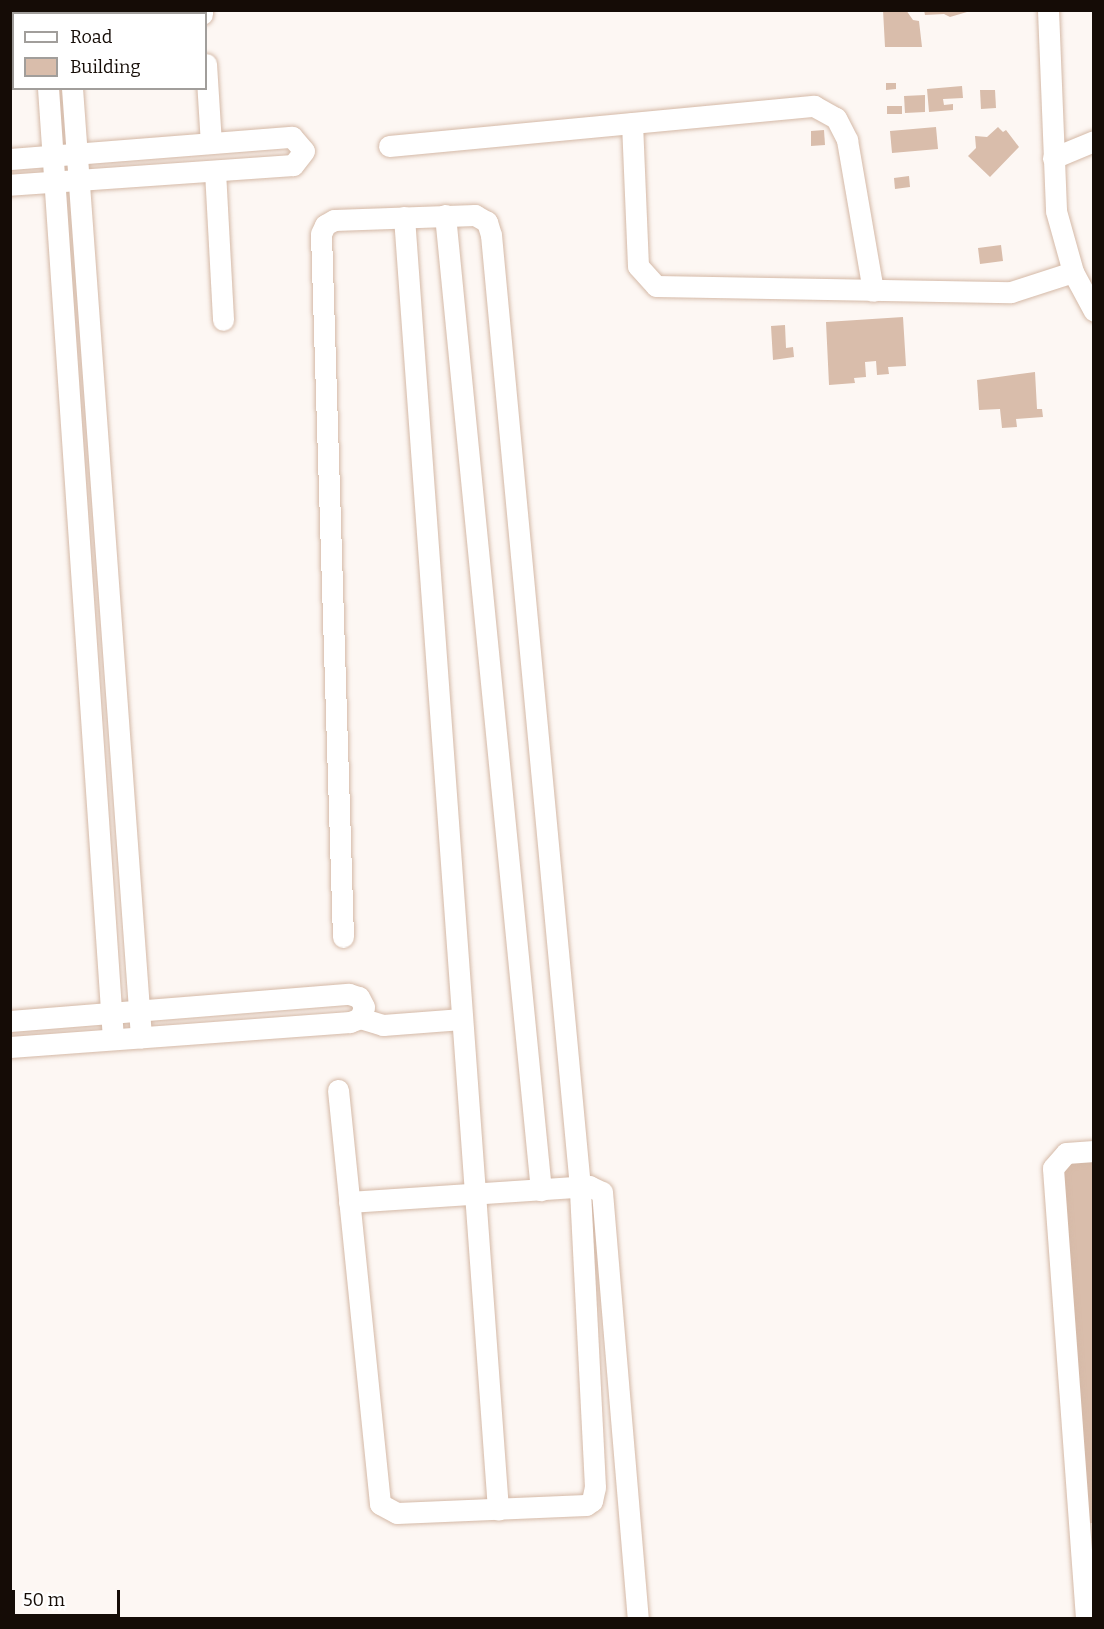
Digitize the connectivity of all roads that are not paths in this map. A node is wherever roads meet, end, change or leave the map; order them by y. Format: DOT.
graph roads {
  1 [pos="1048,10"];
  2 [pos="207,80"];
  3 [pos="48,90"];
  4 [pos="72,90"];
  5 [pos="632,123"];
  6 [pos="1090,140"];
  7 [pos="211,143"];
  8 [pos="389,146"];
  9 [pos="76,153"];
  10 [pos="53,155"];
  11 [pos="1053,158"];
  12 [pos="10,159"];
  13 [pos="215,171"];
  14 [pos="78,181"];
  15 [pos="55,182"];
  16 [pos="10,185"];
  17 [pos="445,215"];
  18 [pos="404,217"];
  19 [pos="1074,272"];
  20 [pos="873,291"];
  21 [pos="1094,311"];
  22 [pos="223,320"];
  23 [pos="343,937"];
  24 [pos="139,1011"];
  25 [pos="111,1013"];
  26 [pos="360,1018"];
  27 [pos="462,1019"];
  28 [pos="10,1021"];
  29 [pos="141,1037"];
  30 [pos="113,1039"];
  31 [pos="10,1047"];
  32 [pos="338,1090"];
  33 [pos="1094,1151"];
  34 [pos="580,1187"];
  35 [pos="541,1190"];
  36 [pos="475,1194"];
  37 [pos="349,1202"];
  38 [pos="498,1510"];
  39 [pos="1087,1535"];
  40 [pos="638,1618"];
  41 [pos="1086,1618"];
  1 -- 11 [label="street"];
  2 -- 7 [label="street"];
  3 -- 10 [label="street"];
  4 -- 9 [label="street"];
  5 -- 8 [label="street"];
  5 -- 20 [label="street"];
  5 -- 20 [label="street"];
  6 -- 11 [label="street"];
  7 -- 9 [label="street"];
  7 -- 13 [label="street"];
  9 -- 10 [label="street"];
  9 -- 14 [label="street"];
  10 -- 12 [label="street"];
  10 -- 15 [label="street"];
  11 -- 19 [label="street"];
  13 -- 14 [label="street"];
  13 -- 22 [label="street"];
  14 -- 15 [label="street"];
  14 -- 24 [label="street"];
  15 -- 16 [label="street"];
  15 -- 25 [label="street"];
  17 -- 18 [label="street"];
  17 -- 34 [label="street"];
  17 -- 35 [label="street"];
  18 -- 23 [label="street"];
  18 -- 27 [label="street"];
  19 -- 20 [label="street"];
  19 -- 21 [label="street"];
  24 -- 25 [label="street"];
  24 -- 26 [label="street"];
  24 -- 29 [label="street"];
  25 -- 28 [label="street"];
  25 -- 30 [label="street"];
  26 -- 27 [label="street"];
  26 -- 29 [label="street"];
  27 -- 36 [label="street"];
  29 -- 30 [label="street"];
  30 -- 31 [label="street"];
  32 -- 37 [label="street"];
  33 -- 39 [label="street"];
  34 -- 35 [label="street"];
  34 -- 38 [label="street"];
  34 -- 40 [label="street"];
  35 -- 36 [label="street"];
  36 -- 37 [label="street"];
  36 -- 38 [label="street"];
  37 -- 38 [label="street"];
  39 -- 41 [label="street"];
}
